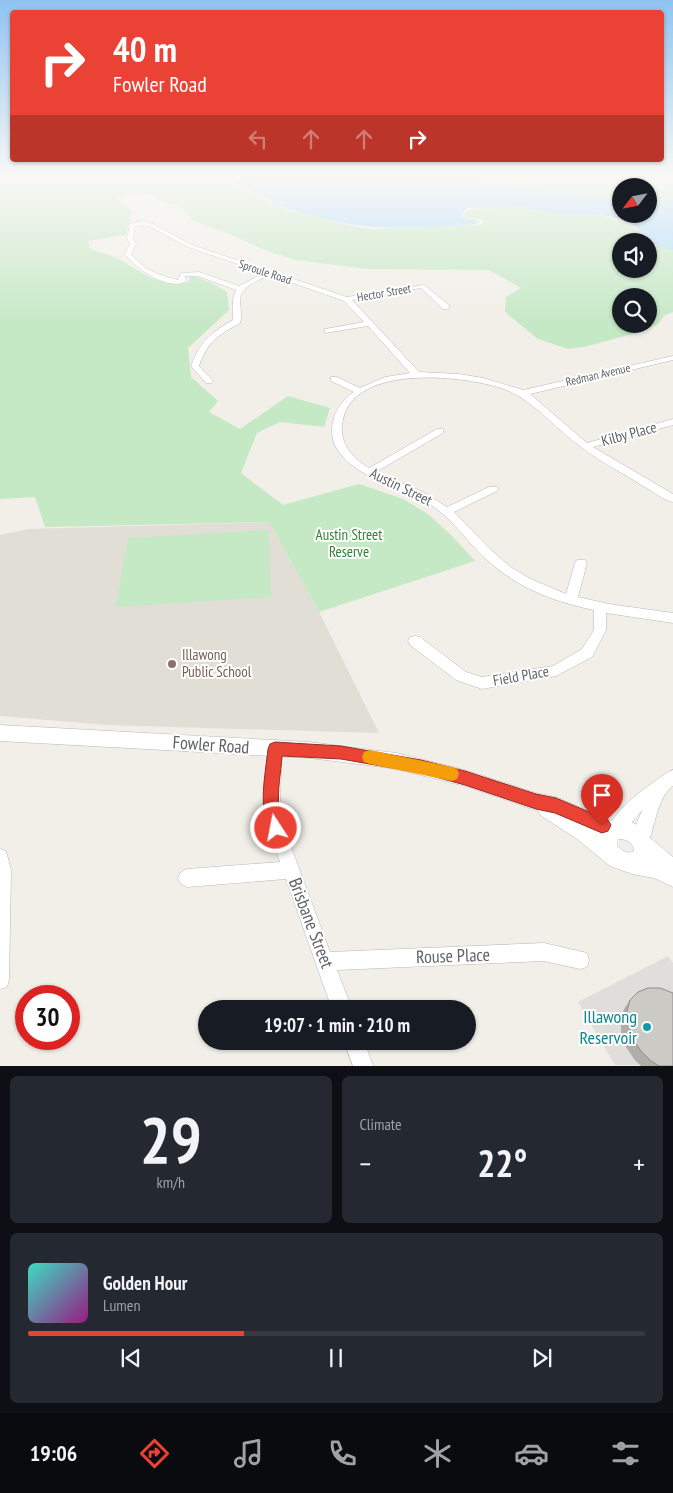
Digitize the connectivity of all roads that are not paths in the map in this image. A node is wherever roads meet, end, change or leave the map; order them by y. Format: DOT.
graph roads {
  1 [pos="132,228"];
  2 [pos="153,228"];
  3 [pos="270,273"];
  4 [pos="240,289"];
  5 [pos="346,299"];
  6 [pos="446,307"];
  7 [pos="368,324"];
  8 [pos="328,331"];
  9 [pos="673,358"];
  10 [pos="416,374"];
  11 [pos="334,379"];
  12 [pos="209,381"];
  13 [pos="360,391"];
  14 [pos="523,393"];
  15 [pos="673,422"];
  16 [pos="440,431"];
  17 [pos="586,446"];
  18 [pos="369,472"];
  19 [pos="493,489"];
  20 [pos="673,499"];
  21 [pos="447,511"];
  22 [pos="581,563"];
  23 [pos="571,600"];
  24 [pos="600,607"];
  25 [pos="673,618"];
  26 [pos="415,641"];
  27 [pos="0,733"];
  28 [pos="275,749"];
  29 [pos="667,783"];
  30 [pos="536,802"];
  31 [pos="614,830"];
  32 [pos="642,843"];
  33 [pos="610,852"];
  34 [pos="0,857"];
  35 [pos="632,864"];
  36 [pos="290,870"];
  37 [pos="673,870"];
  38 [pos="673,877"];
  39 [pos="187,878"];
  40 [pos="580,960"];
  41 [pos="325,961"];
  42 [pos="0,980"];
  43 [pos="339,1000"];
  44 [pos="357,1050"];
  45 [pos="363,1066"];
  1 -- 4 [label="street, Sproule Road"];
  2 -- 3 [label="street, Sproule Road"];
  3 -- 4 [label="street"];
  3 -- 5 [label="street, Sproule Road"];
  4 -- 12 [label="street"];
  5 -- 6 [label="street, Hector Street"];
  5 -- 7 [label="street, Sproule Road"];
  7 -- 8 [label="street"];
  7 -- 10 [label="street, Sproule Road"];
  9 -- 14 [label="street, Redman Avenue"];
  10 -- 13 [label="street, Austin Street"];
  10 -- 14 [label="street, Austin Street"];
  11 -- 13 [label="street"];
  13 -- 18 [label="street, Austin Street"];
  14 -- 17 [label="street, Austin Street"];
  15 -- 17 [label="street, Kilby Place"];
  16 -- 18 [label="street"];
  17 -- 20 [label="street, Austin Street"];
  18 -- 21 [label="street, Austin Street"];
  19 -- 21 [label="street"];
  21 -- 23 [label="street, Austin Street"];
  22 -- 23 [label="street"];
  23 -- 24 [label="street, Austin Street"];
  24 -- 25 [label="street, Austin Street"];
  24 -- 26 [label="street, Field Place"];
  27 -- 28 [label="street, Fowler Road"];
  28 -- 30 [label="street, Fowler Road"];
  28 -- 36 [label="street, Brisbane Street"];
  29 -- 31 [label="street"];
  29 -- 32 [label="street"];
  30 -- 31 [label="street, Fowler Road"];
  30 -- 33 [label="street, Fowler Road"];
  31 -- 32 [label="street"];
  31 -- 33 [label="street"];
  32 -- 35 [label="street"];
  32 -- 37 [label="street"];
  33 -- 35 [label="street"];
  34 -- 42 [label="street"];
  35 -- 38 [label="street"];
  36 -- 39 [label="street"];
  36 -- 41 [label="street, Brisbane Street"];
  40 -- 41 [label="street, Rouse Place"];
  41 -- 43 [label="street, Brisbane Street"];
  44 -- 45 [label="street"];
}
